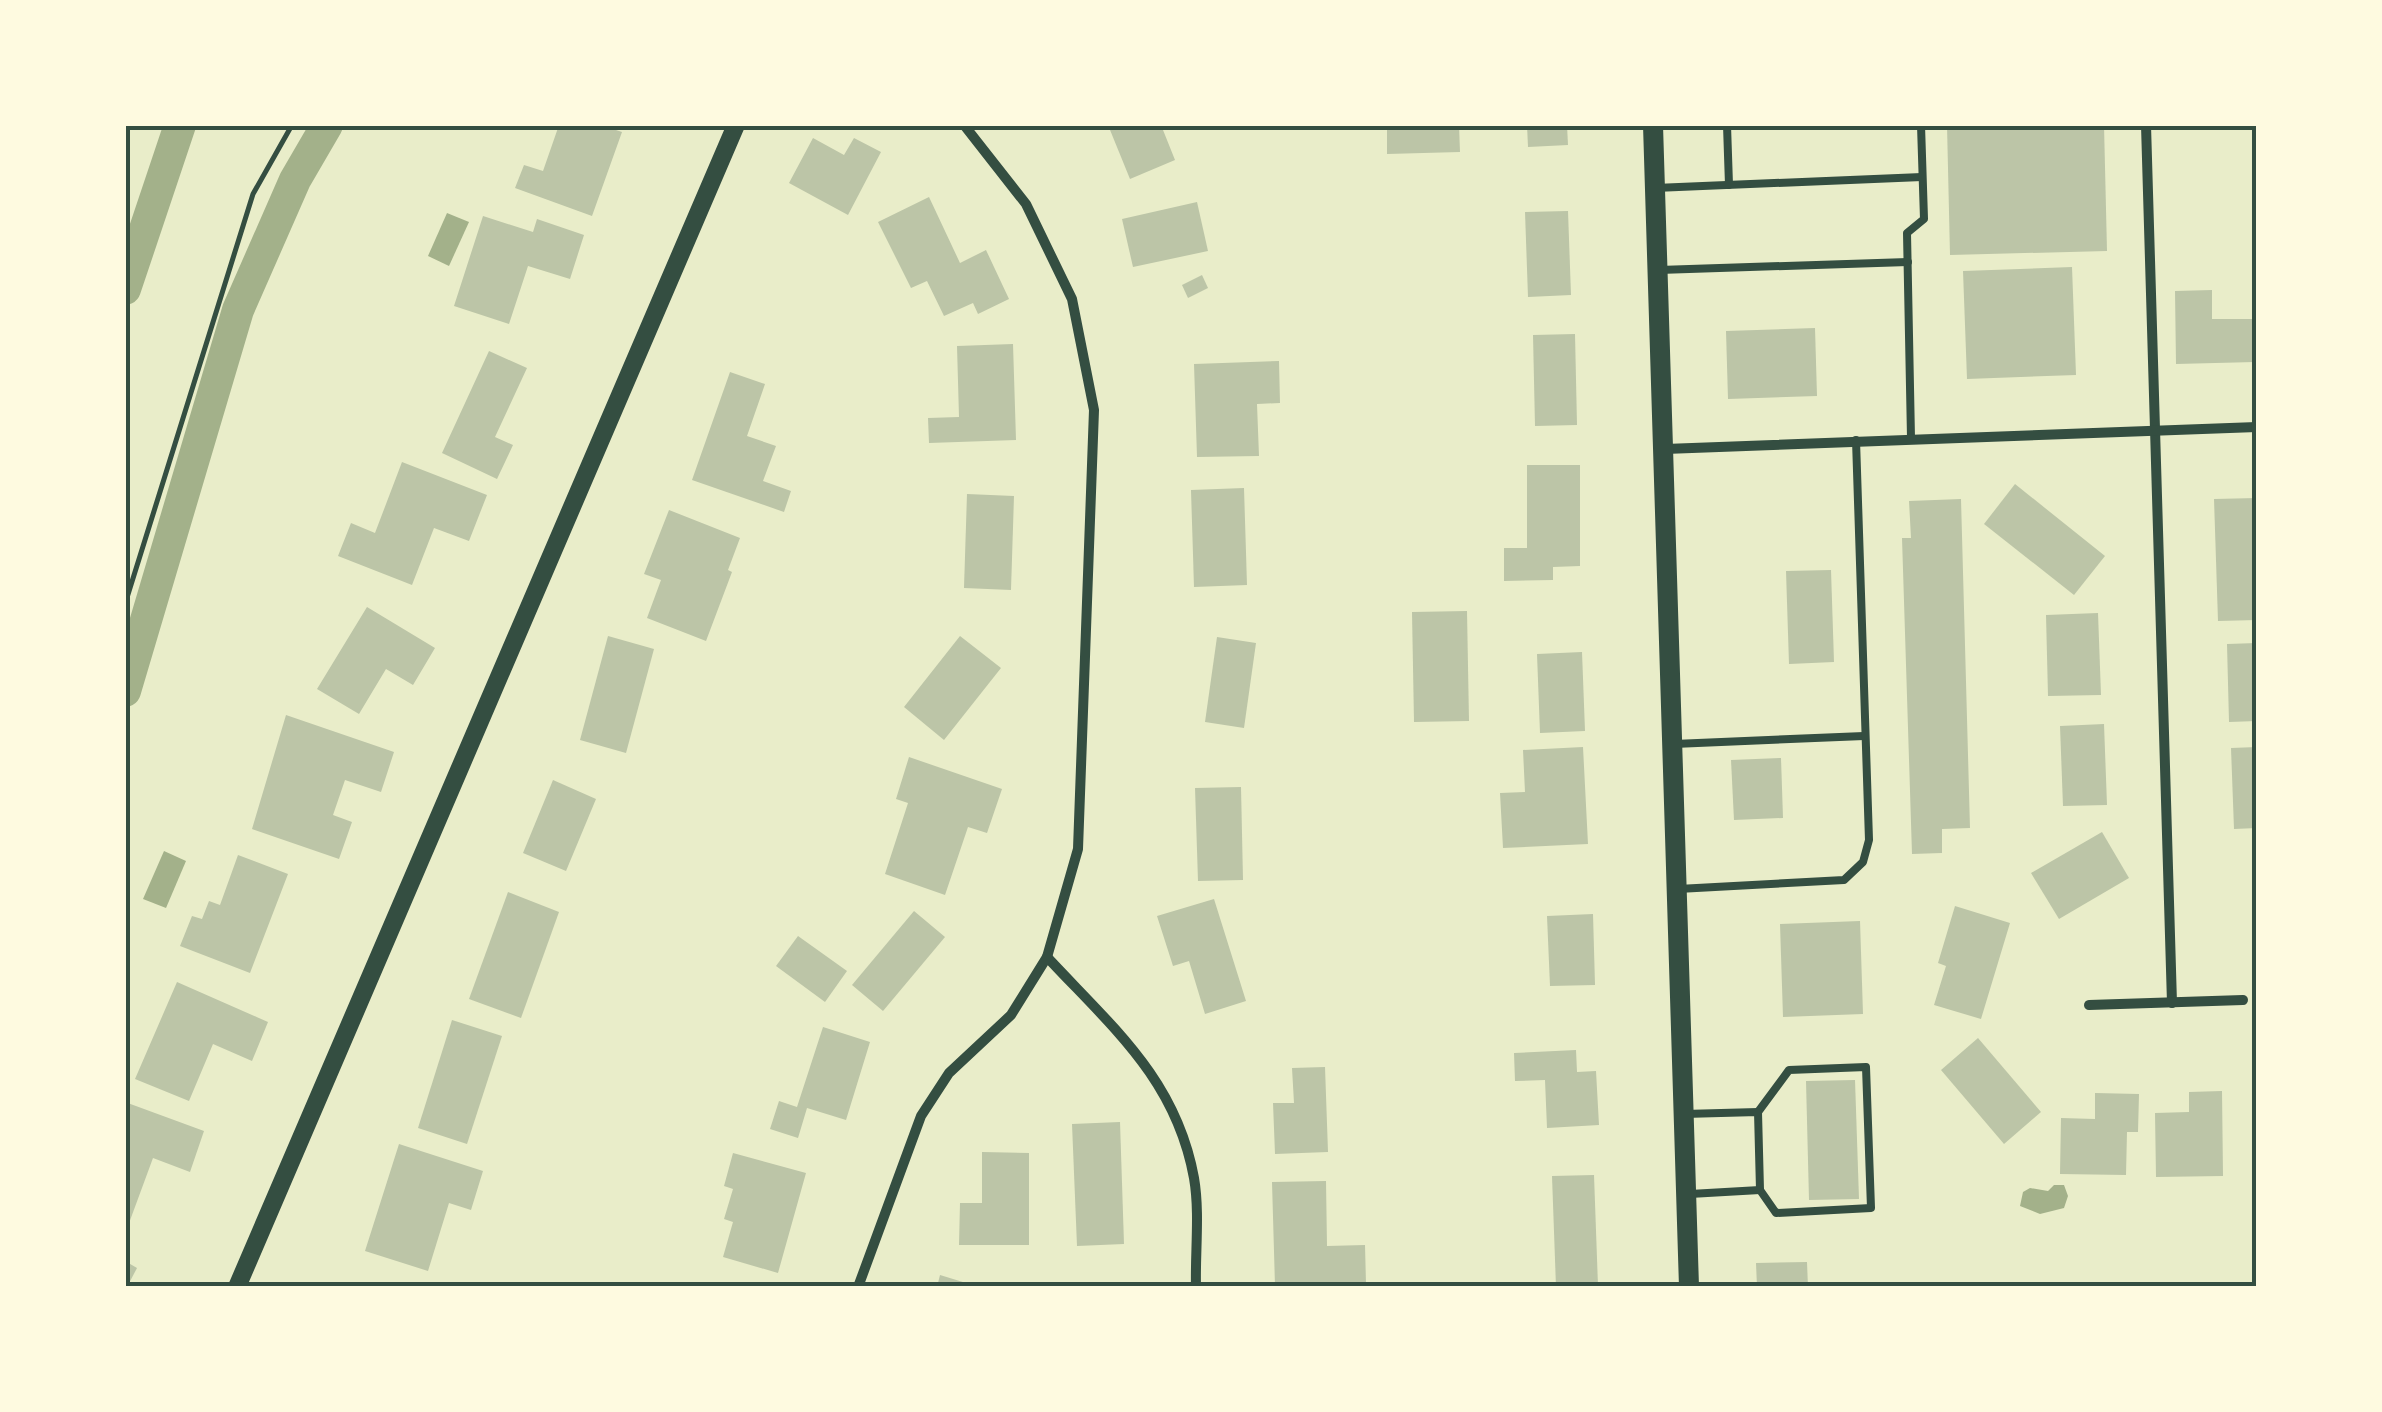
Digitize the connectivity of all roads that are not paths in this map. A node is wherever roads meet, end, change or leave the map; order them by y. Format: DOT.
graph roads {
  1 [pos="736,125"];
  2 [pos="964,125"];
  3 [pos="1653,125"];
  4 [pos="1727,125"];
  5 [pos="1921,125"];
  6 [pos="2146,125"];
  7 [pos="1922,178"];
  8 [pos="1729,184"];
  9 [pos="1655,188"];
  10 [pos="1908,262"];
  11 [pos="1659,270"];
  12 [pos="2257,427"];
  13 [pos="2157,428"];
  14 [pos="1911,438"];
  15 [pos="1856,440"];
  16 [pos="1665,448"];
  17 [pos="1864,736"];
  18 [pos="1673,744"];
  19 [pos="1678,889"];
  20 [pos="1047,956"];
  21 [pos="2243,1000"];
  22 [pos="2172,1002"];
  23 [pos="2089,1005"];
  24 [pos="1758,1112"];
  25 [pos="1684,1114"];
  26 [pos="1760,1190"];
  27 [pos="1686,1194"];
  28 [pos="238,1287"];
  29 [pos="858,1287"];
  30 [pos="1196,1287"];
  31 [pos="1688,1287"];
  1 -- 28 [label="street"];
  2 -- 20 [label="street"];
  3 -- 9 [label="main road"];
  4 -- 8 [label="lane"];
  5 -- 7 [label="lane"];
  6 -- 13 [label="street"];
  7 -- 8 [label="lane"];
  7 -- 10 [label="lane"];
  8 -- 9 [label="lane"];
  9 -- 11 [label="main road"];
  10 -- 11 [label="lane"];
  10 -- 14 [label="lane"];
  11 -- 16 [label="main road"];
  12 -- 13 [label="street"];
  13 -- 14 [label="street"];
  13 -- 22 [label="street"];
  14 -- 15 [label="street"];
  15 -- 16 [label="street"];
  15 -- 17 [label="lane"];
  16 -- 18 [label="main road"];
  17 -- 18 [label="lane"];
  17 -- 19 [label="lane"];
  18 -- 19 [label="main road"];
  19 -- 25 [label="main road"];
  20 -- 29 [label="street"];
  20 -- 30 [label="street"];
  21 -- 22 [label="street"];
  22 -- 23 [label="street"];
  24 -- 25 [label="lane"];
  24 -- 26 [label="lane"];
  24 -- 26 [label="lane"];
  25 -- 27 [label="main road"];
  26 -- 27 [label="lane"];
  27 -- 31 [label="main road"];
}
